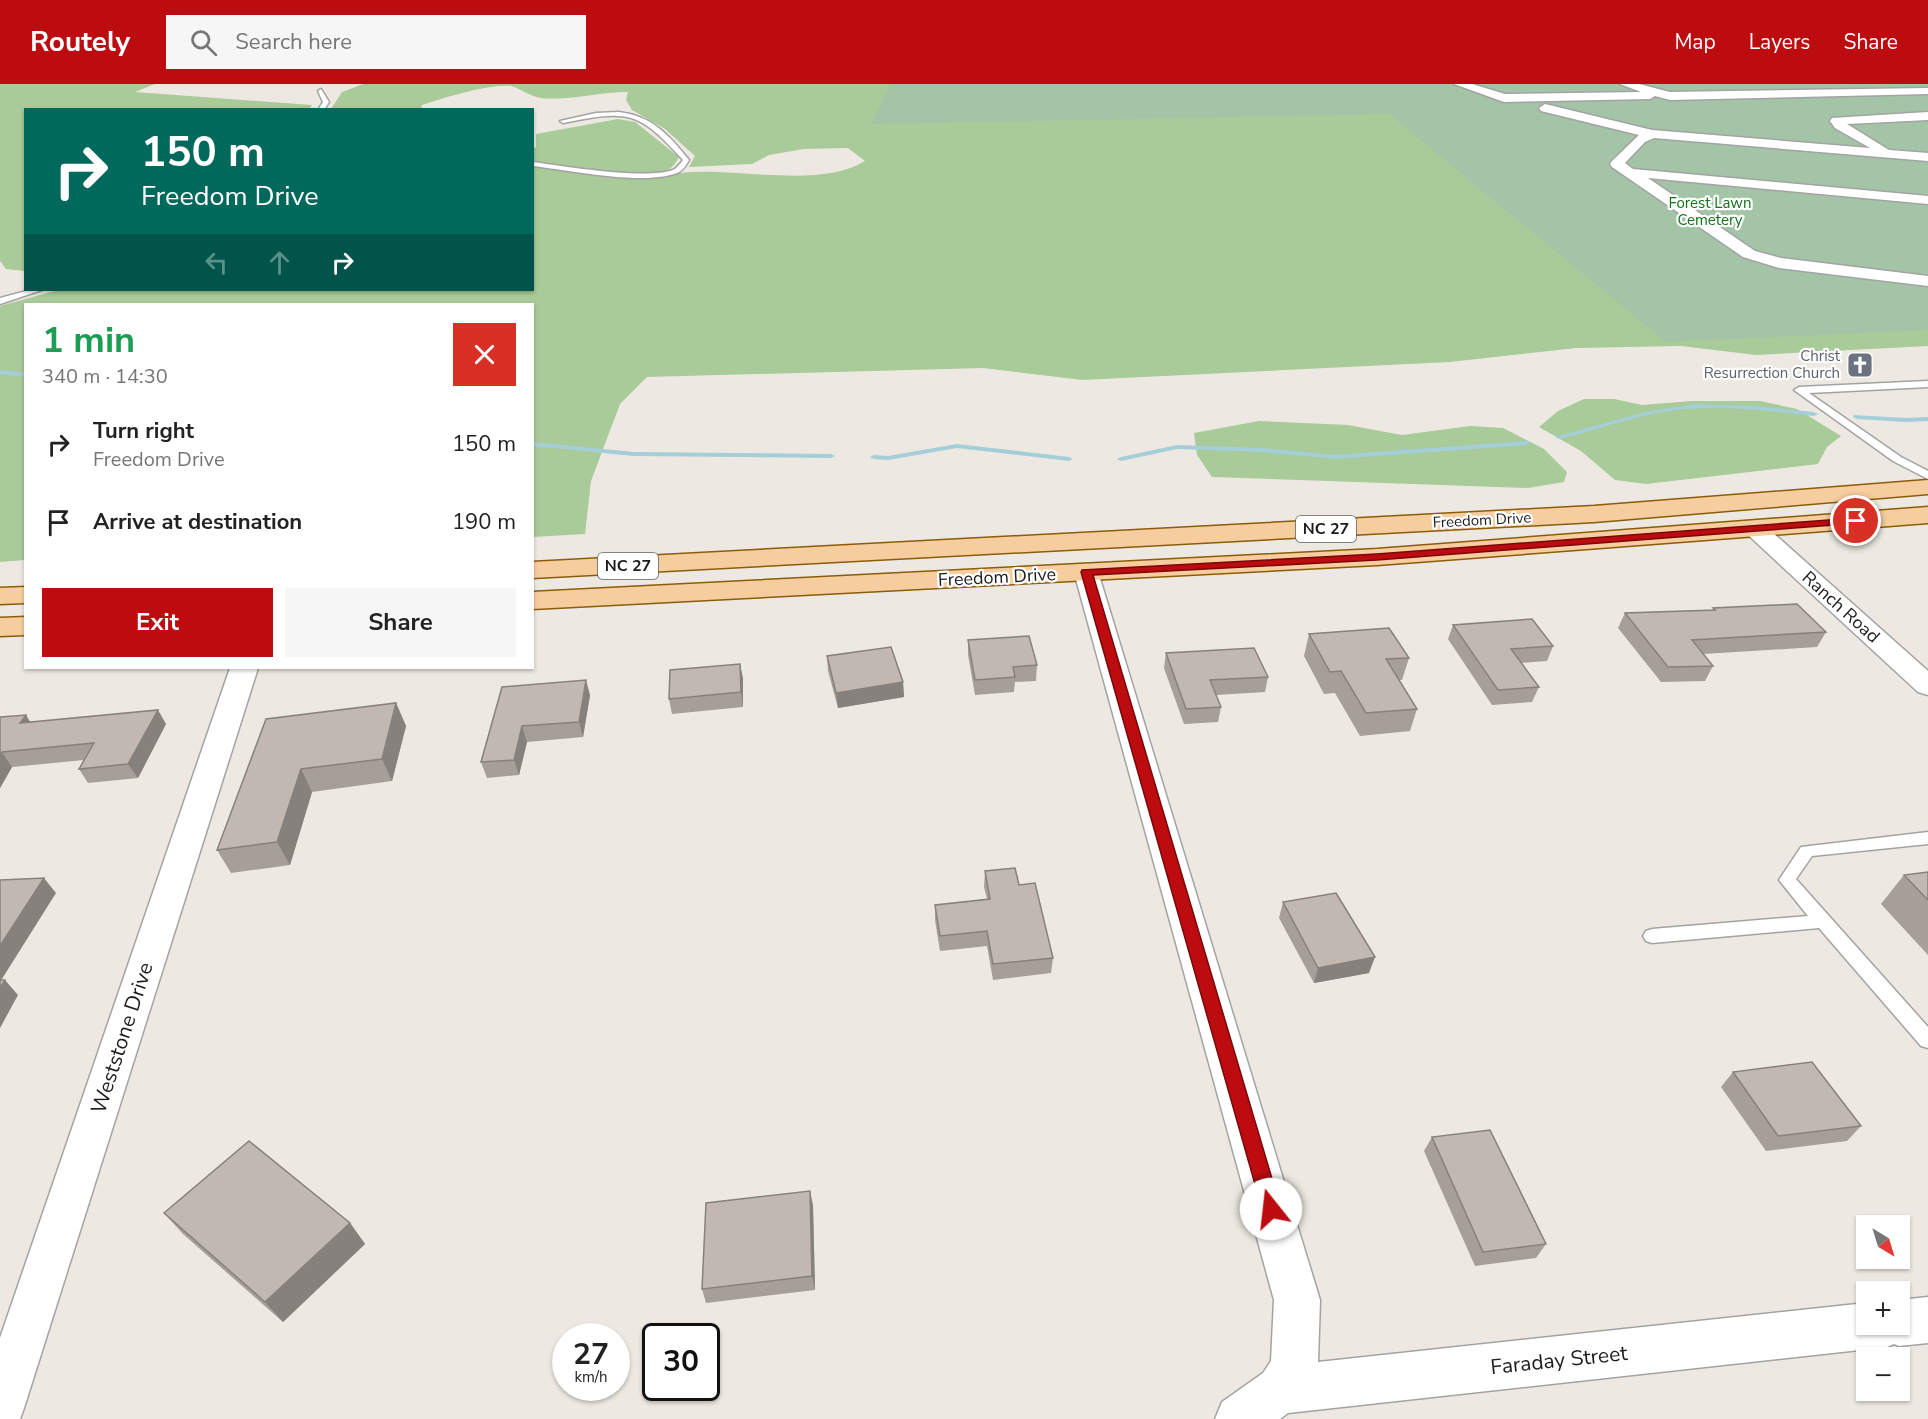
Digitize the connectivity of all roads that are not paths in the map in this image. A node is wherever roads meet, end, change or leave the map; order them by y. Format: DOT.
graph roads {
  1 [pos="1460,84"];
  2 [pos="1626,84"];
  3 [pos="1819,84"];
  4 [pos="321,91"];
  5 [pos="1928,91"];
  6 [pos="1839,93"];
  7 [pos="1659,95"];
  8 [pos="1504,98"];
  9 [pos="322,108"];
  10 [pos="1928,116"];
  11 [pos="563,121"];
  12 [pos="1652,134"];
  13 [pos="1892,155"];
  14 [pos="1928,158"];
  15 [pos="534,164"];
  16 [pos="1631,173"];
  17 [pos="1928,200"];
  18 [pos="1928,281"];
  19 [pos="35,291"];
  20 [pos="0,301"];
  21 [pos="1928,384"];
  22 [pos="1928,476"];
  23 [pos="1928,487"];
  24 [pos="1928,515"];
  25 [pos="1755,529"];
  26 [pos="534,570"];
  27 [pos="1086,572"];
  28 [pos="24,595"];
  29 [pos="0,596"];
  30 [pos="534,600"];
  31 [pos="24,626"];
  32 [pos="0,627"];
  33 [pos="244,669"];
  34 [pos="1928,686"];
  35 [pos="1928,838"];
  36 [pos="1823,921"];
  37 [pos="1652,936"];
  38 [pos="1928,1040"];
  39 [pos="1928,1320"];
  40 [pos="1910,1322"];
  41 [pos="1856,1327"];
  42 [pos="1280,1390"];
  43 [pos="0,1408"];
  44 [pos="1239,1419"];
  1 -- 8 [label="street"];
  2 -- 7 [label="street"];
  3 -- 6 [label="street"];
  4 -- 9 [label="lane"];
  5 -- 6 [label="street"];
  6 -- 7 [label="street"];
  7 -- 8 [label="street"];
  8 -- 12 [label="street"];
  10 -- 13 [label="street"];
  11 -- 15 [label="lane"];
  12 -- 13 [label="street"];
  12 -- 16 [label="street"];
  13 -- 14 [label="street"];
  16 -- 17 [label="street"];
  16 -- 18 [label="street"];
  19 -- 20 [label="lane"];
  21 -- 22 [label="lane"];
  23 -- 26 [label="main road, Freedom Drive / NC 27"];
  24 -- 25 [label="main road, Freedom Drive / NC 27"];
  25 -- 27 [label="main road, Freedom Drive / NC 27"];
  25 -- 34 [label="street, Ranch Road"];
  27 -- 30 [label="main road, Freedom Drive / NC 27"];
  27 -- 42 [label="street"];
  28 -- 29 [label="main road"];
  31 -- 32 [label="main road"];
  33 -- 43 [label="street, Weststone Drive"];
  35 -- 36 [label="lane"];
  36 -- 37 [label="lane"];
  36 -- 38 [label="lane"];
  39 -- 40 [label="street"];
  41 -- 42 [label="street, Faraday Street"];
  42 -- 44 [label="street, Faraday Street"];
}
